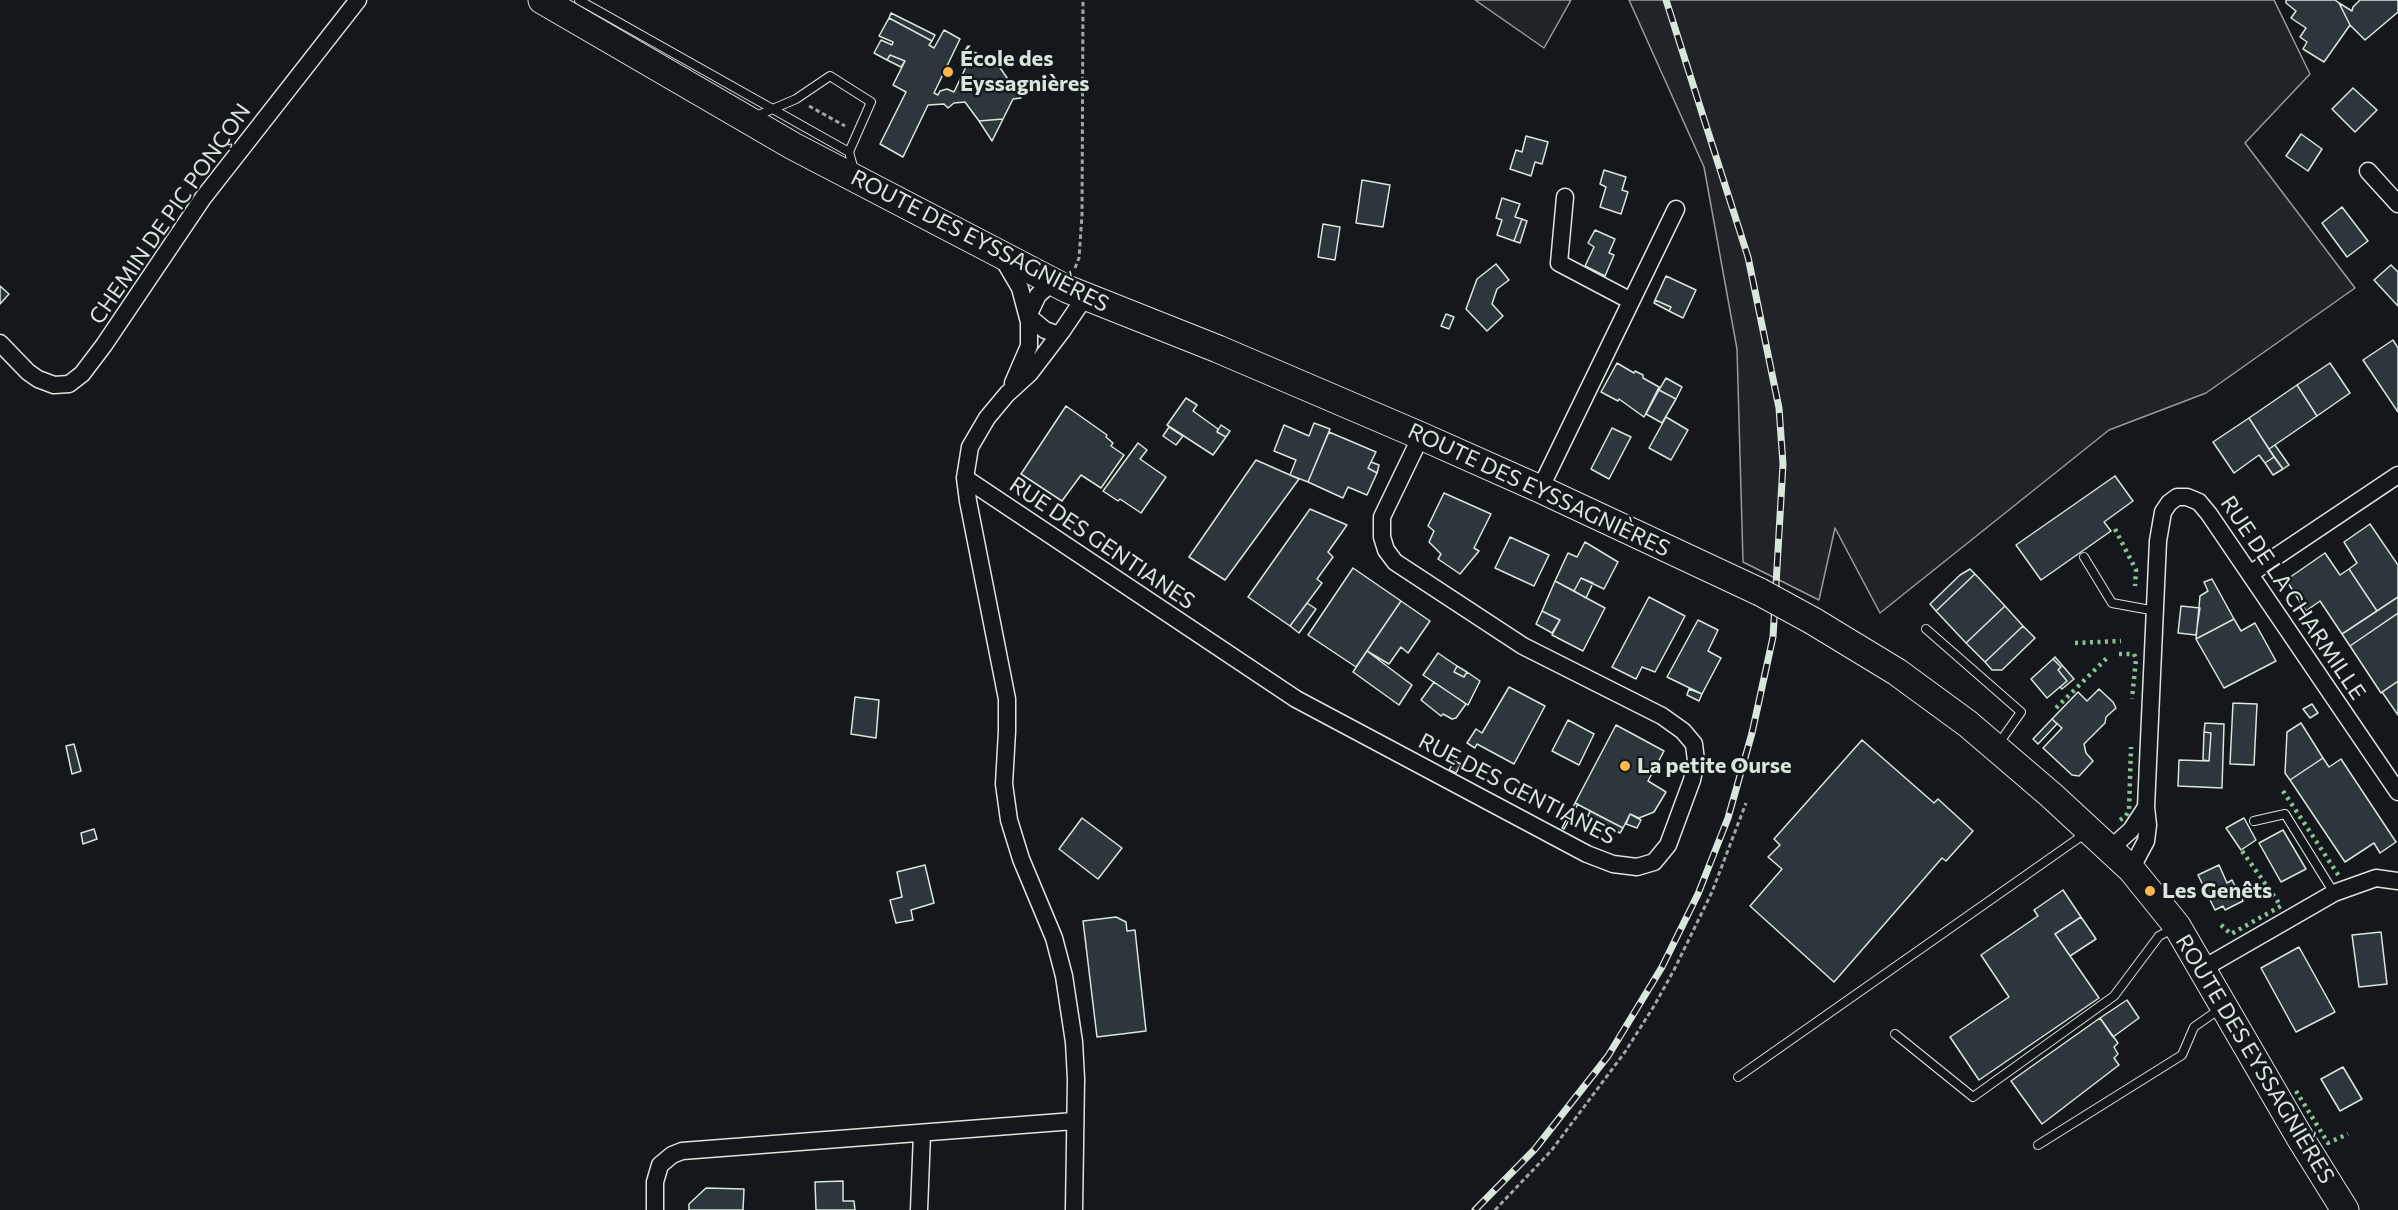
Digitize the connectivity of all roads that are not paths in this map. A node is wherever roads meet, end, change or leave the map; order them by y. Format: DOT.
graph roads {
  1 [pos="358,0"];
  2 [pos="546,0"];
  3 [pos="579,0"];
  4 [pos="759,115"];
  5 [pos="849,152"];
  6 [pos="2368,171"];
  7 [pos="857,180"];
  8 [pos="1565,196"];
  9 [pos="2398,204"];
  10 [pos="1676,210"];
  11 [pos="1001,256"];
  12 [pos="1070,290"];
  13 [pos="1631,301"];
  14 [pos="1028,316"];
  15 [pos="1059,335"];
  16 [pos="0,343"];
  17 [pos="1007,394"];
  18 [pos="1421,436"];
  19 [pos="2398,475"];
  20 [pos="965,478"];
  21 [pos="1540,489"];
  22 [pos="2084,557"];
  23 [pos="2250,574"];
  24 [pos="2156,611"];
  25 [pos="1926,629"];
  26 [pos="1996,747"];
  27 [pos="2398,792"];
  28 [pos="2146,807"];
  29 [pos="2254,821"];
  30 [pos="2090,830"];
  31 [pos="2110,849"];
  32 [pos="2131,869"];
  33 [pos="2398,881"];
  34 [pos="2334,893"];
  35 [pos="2177,926"];
  36 [pos="2202,969"];
  37 [pos="2224,1006"];
  38 [pos="1895,1034"];
  39 [pos="1738,1077"];
  40 [pos="1074,1121"];
  41 [pos="922,1134"];
  42 [pos="2038,1145"];
  43 [pos="655,1210"];
  44 [pos="919,1210"];
  45 [pos="1074,1210"];
  46 [pos="2346,1210"];
  1 -- 16 [label="street, CHEMIN DE PIC PONÇON"];
  2 -- 4 [label="main road, ROUTE DES EYSSAGNIÈRES"];
  3 -- 4 [label="lane"];
  4 -- 5 [label="lane"];
  4 -- 5 [label="lane"];
  4 -- 7 [label="main road, ROUTE DES EYSSAGNIÈRES"];
  5 -- 7 [label="lane"];
  6 -- 9 [label="street"];
  7 -- 11 [label="main road, ROUTE DES EYSSAGNIÈRES"];
  8 -- 13 [label="street"];
  10 -- 13 [label="street"];
  11 -- 12 [label="main road, ROUTE DES EYSSAGNIÈRES"];
  11 -- 14 [label="street"];
  12 -- 14 [label="street"];
  12 -- 15 [label="street"];
  12 -- 18 [label="main road, ROUTE DES EYSSAGNIÈRES"];
  13 -- 21 [label="street"];
  14 -- 15 [label="street"];
  14 -- 17 [label="street"];
  15 -- 17 [label="street"];
  17 -- 20 [label="street"];
  18 -- 20 [label="street, RUE DES GENTIANES"];
  18 -- 21 [label="main road, ROUTE DES EYSSAGNIÈRES"];
  19 -- 23 [label="street"];
  20 -- 40 [label="street"];
  21 -- 26 [label="main road, ROUTE DES EYSSAGNIÈRES, bridge"];
  22 -- 24 [label="lane"];
  23 -- 24 [label="street, RUE DE LA CHARMILLE"];
  23 -- 27 [label="street, RUE DE LA CHARMILLE"];
  24 -- 28 [label="street, RUE DE LA CHARMILLE"];
  25 -- 26 [label="lane"];
  26 -- 30 [label="main road, ROUTE DES EYSSAGNIÈRES"];
  28 -- 31 [label="street"];
  28 -- 32 [label="street, RUE DE LA CHARMILLE"];
  29 -- 34 [label="lane"];
  30 -- 31 [label="main road, ROUTE DES EYSSAGNIÈRES"];
  30 -- 39 [label="lane"];
  31 -- 32 [label="main road, ROUTE DES EYSSAGNIÈRES"];
  32 -- 35 [label="main road, ROUTE DES EYSSAGNIÈRES"];
  33 -- 34 [label="street"];
  34 -- 36 [label="street"];
  35 -- 36 [label="main road, ROUTE DES EYSSAGNIÈRES"];
  35 -- 38 [label="lane"];
  36 -- 37 [label="main road, ROUTE DES EYSSAGNIÈRES"];
  37 -- 42 [label="lane"];
  37 -- 46 [label="main road, ROUTE DES EYSSAGNIÈRES"];
  40 -- 41 [label="street"];
  40 -- 45 [label="street"];
  41 -- 43 [label="street"];
  41 -- 44 [label="street"];
}
